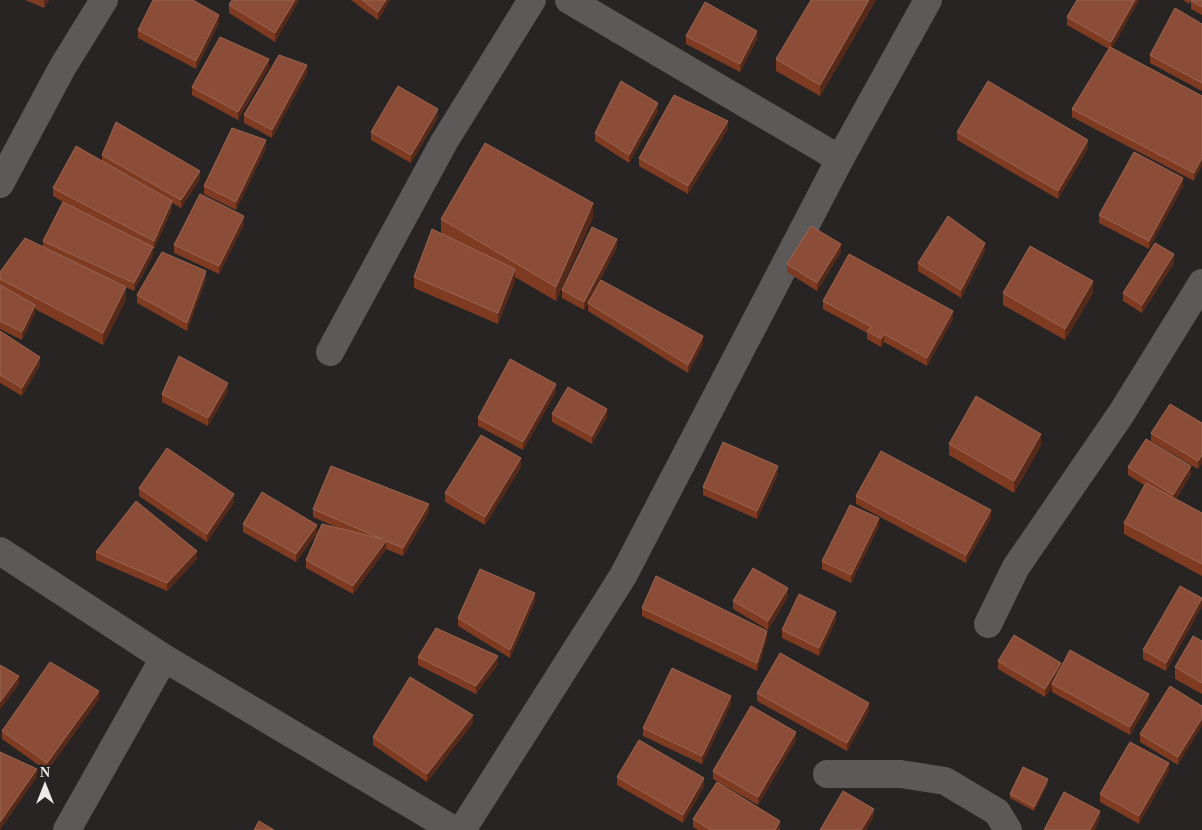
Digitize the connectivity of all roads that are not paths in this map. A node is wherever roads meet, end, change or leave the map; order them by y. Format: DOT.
graph roads {
  1 [pos="104,0"];
  2 [pos="532,0"];
  3 [pos="569,0"];
  4 [pos="928,0"];
  5 [pos="840,159"];
  6 [pos="0,184"];
  7 [pos="1202,283"];
  8 [pos="330,352"];
  9 [pos="0,552"];
  10 [pos="988,624"];
  11 [pos="164,658"];
  12 [pos="827,774"];
  13 [pos="67,830"];
  14 [pos="454,830"];
  15 [pos="462,830"];
  16 [pos="1008,830"];
  1 -- 6 [label="street"];
  2 -- 8 [label="street"];
  3 -- 5 [label="street"];
  4 -- 5 [label="street"];
  5 -- 15 [label="street"];
  7 -- 10 [label="street"];
  9 -- 11 [label="street"];
  11 -- 13 [label="street"];
  11 -- 14 [label="street"];
  12 -- 16 [label="street"];
}
